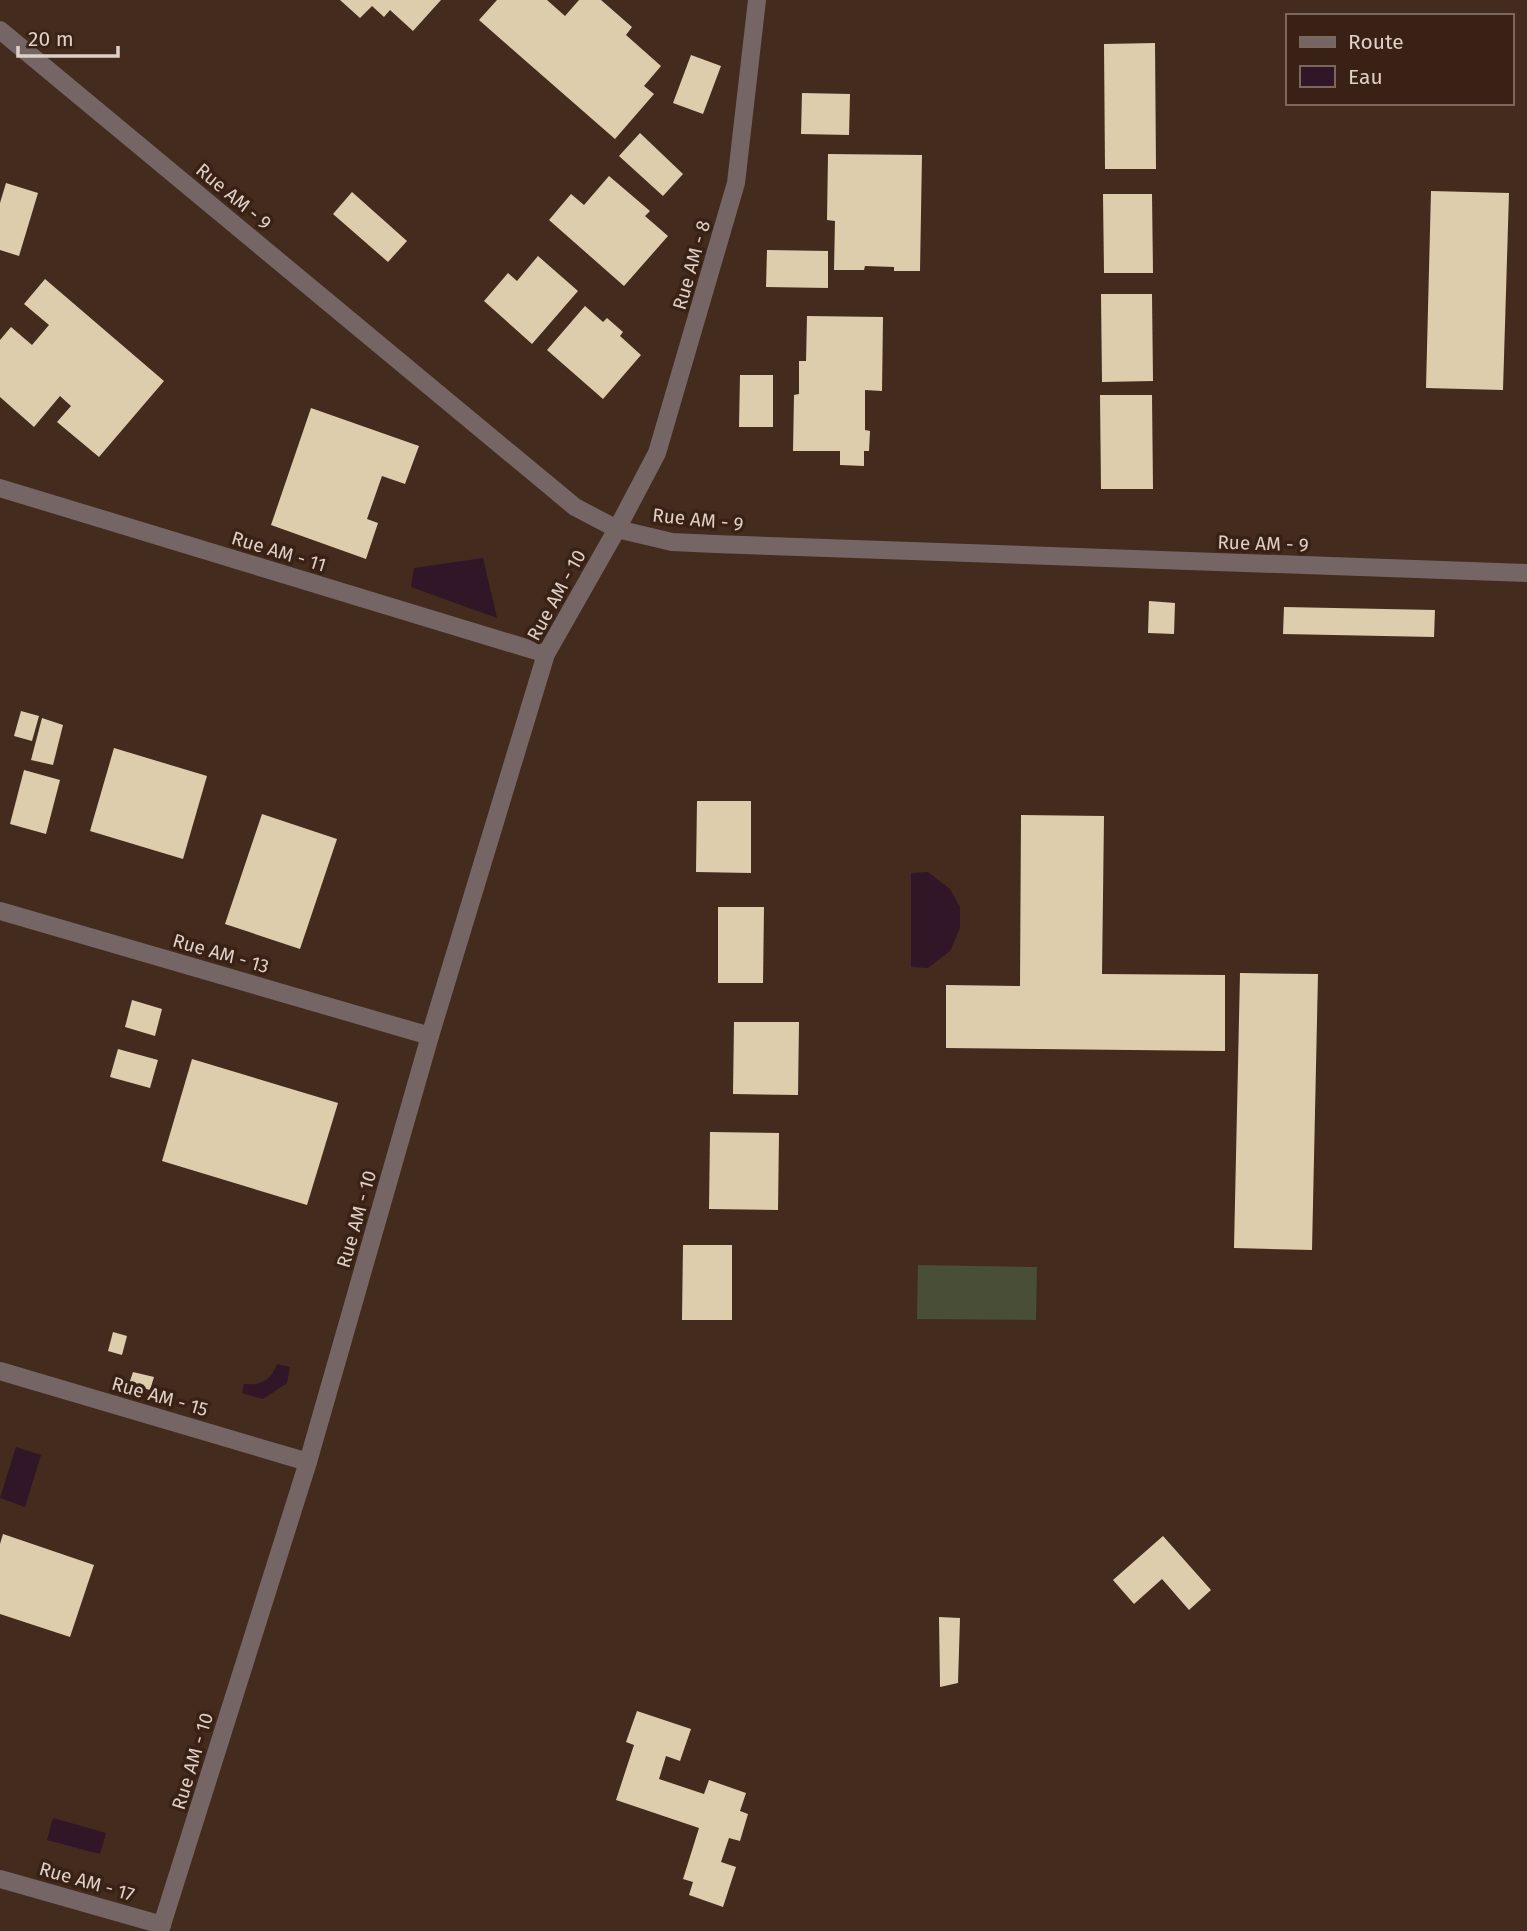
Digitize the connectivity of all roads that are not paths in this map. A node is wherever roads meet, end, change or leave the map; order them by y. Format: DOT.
graph roads {
  1 [pos="757,0"];
  2 [pos="0,30"];
  3 [pos="0,488"];
  4 [pos="617,529"];
  5 [pos="1527,573"];
  6 [pos="546,653"];
  7 [pos="0,911"];
  8 [pos="430,1036"];
  9 [pos="0,1371"];
  10 [pos="308,1462"];
  11 [pos="0,1879"];
  12 [pos="161,1928"];
  1 -- 4 [label="street, Rue AM - 8"];
  2 -- 4 [label="street, Rue AM - 9"];
  3 -- 6 [label="street, Rue AM - 11"];
  4 -- 5 [label="street, Rue AM - 9"];
  4 -- 6 [label="street, Rue AM - 10"];
  6 -- 8 [label="street, Rue AM - 10"];
  7 -- 8 [label="street, Rue AM - 13"];
  8 -- 10 [label="street, Rue AM - 10"];
  9 -- 10 [label="street, Rue AM - 15"];
  10 -- 12 [label="street, Rue AM - 10"];
  11 -- 12 [label="street, Rue AM - 17"];
}
